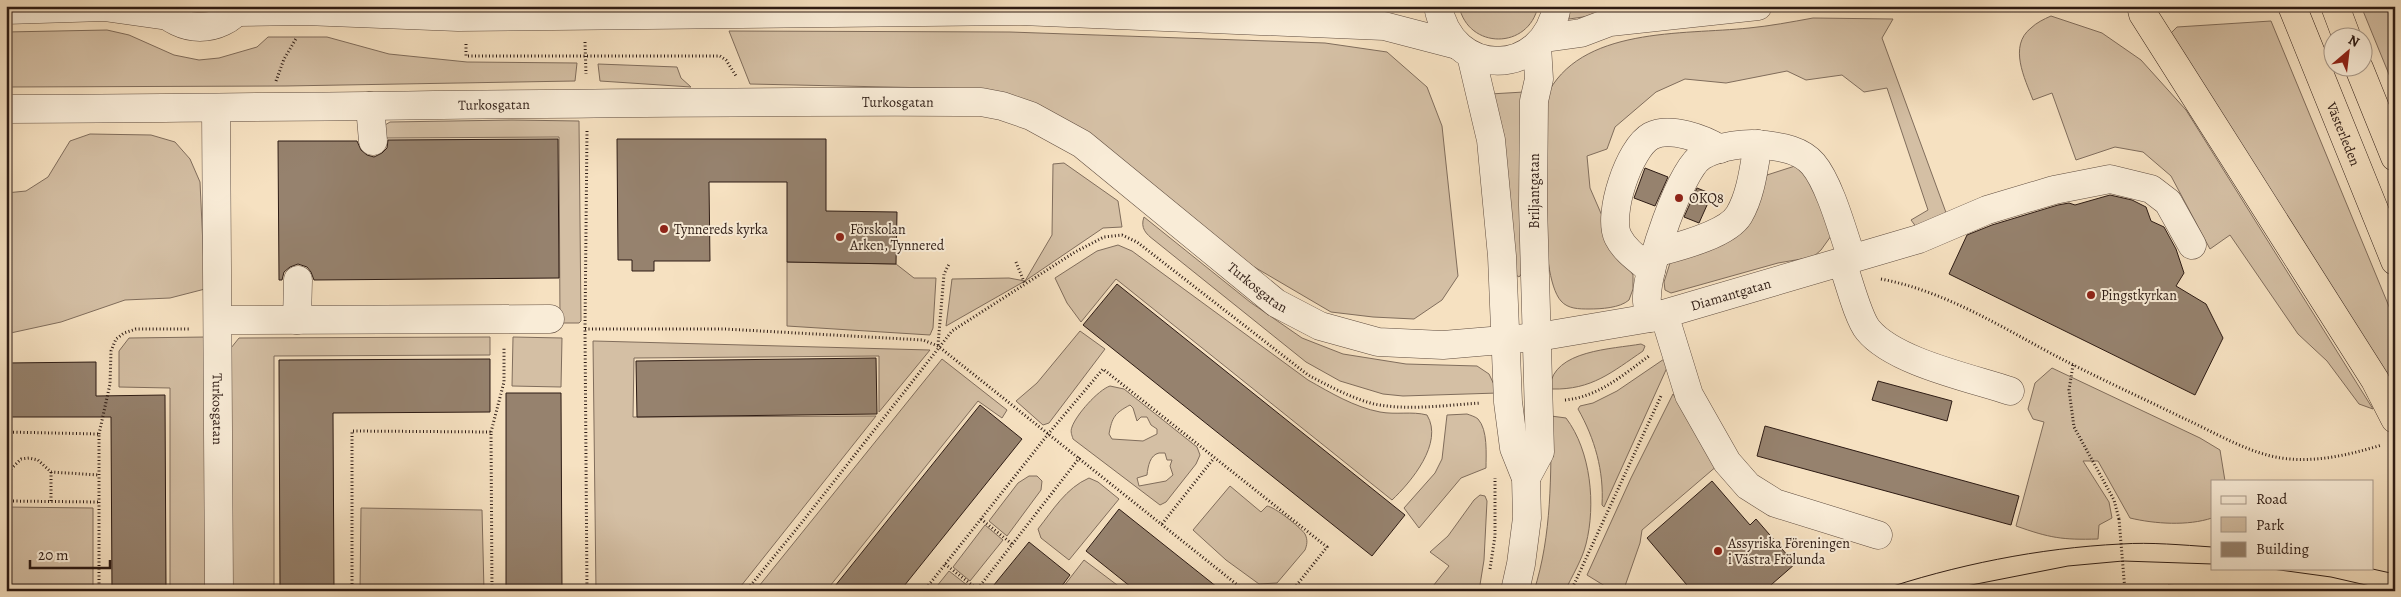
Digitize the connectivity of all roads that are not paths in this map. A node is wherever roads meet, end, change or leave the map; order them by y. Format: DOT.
graph roads {
  1 [pos="1438,6"];
  2 [pos="1557,6"];
  3 [pos="1758,6"];
  4 [pos="2141,6"];
  5 [pos="2336,8"];
  6 [pos="240,9"];
  7 [pos="6,10"];
  8 [pos="163,11"];
  9 [pos="2296,16"];
  10 [pos="2343,28"];
  11 [pos="1541,42"];
  12 [pos="1464,50"];
  13 [pos="2363,78"];
  14 [pos="370,106"];
  15 [pos="216,108"];
  16 [pos="6,109"];
  17 [pos="373,141"];
  18 [pos="1758,144"];
  19 [pos="1720,149"];
  20 [pos="2395,157"];
  21 [pos="2192,245"];
  22 [pos="1847,260"];
  23 [pos="2395,261"];
  24 [pos="1653,262"];
  25 [pos="298,280"];
  26 [pos="1657,316"];
  27 [pos="550,319"];
  28 [pos="297,320"];
  29 [pos="219,324"];
  30 [pos="1538,337"];
  31 [pos="1506,340"];
  32 [pos="2010,391"];
  33 [pos="2395,419"];
  34 [pos="1526,478"];
  35 [pos="1878,535"];
  36 [pos="220,591"];
  37 [pos="1515,591"];
  1 -- 12 [label="street"];
  2 -- 11 [label="street"];
  3 -- 11 [label="street"];
  4 -- 33 [label="highway"];
  5 -- 10 [label="highway"];
  6 -- 8 [label="street"];
  6 -- 12 [label="street"];
  7 -- 8 [label="street"];
  9 -- 23 [label="highway, Västerleden"];
  11 -- 12 [label="street"];
  11 -- 30 [label="street, Briljantgatan"];
  12 -- 31 [label="street, Briljantgatan"];
  13 -- 20 [label="highway"];
  14 -- 15 [label="street, Turkosgatan"];
  14 -- 17 [label="street"];
  14 -- 31 [label="street, Turkosgatan"];
  15 -- 16 [label="street, Turkosgatan"];
  15 -- 29 [label="street, Turkosgatan"];
  18 -- 19 [label="street"];
  18 -- 22 [label="street"];
  18 -- 24 [label="street"];
  19 -- 24 [label="street"];
  19 -- 24 [label="street"];
  21 -- 22 [label="street, Diamantgatan"];
  22 -- 26 [label="street, Diamantgatan"];
  22 -- 32 [label="street"];
  24 -- 26 [label="street"];
  25 -- 28 [label="street"];
  26 -- 30 [label="street, Diamantgatan"];
  26 -- 35 [label="street"];
  27 -- 28 [label="street"];
  28 -- 29 [label="street"];
  29 -- 36 [label="street, Turkosgatan"];
  30 -- 31 [label="street"];
  30 -- 34 [label="street, Briljantgatan"];
  31 -- 34 [label="street, Briljantgatan"];
  34 -- 37 [label="street, Briljantgatan"];
}
